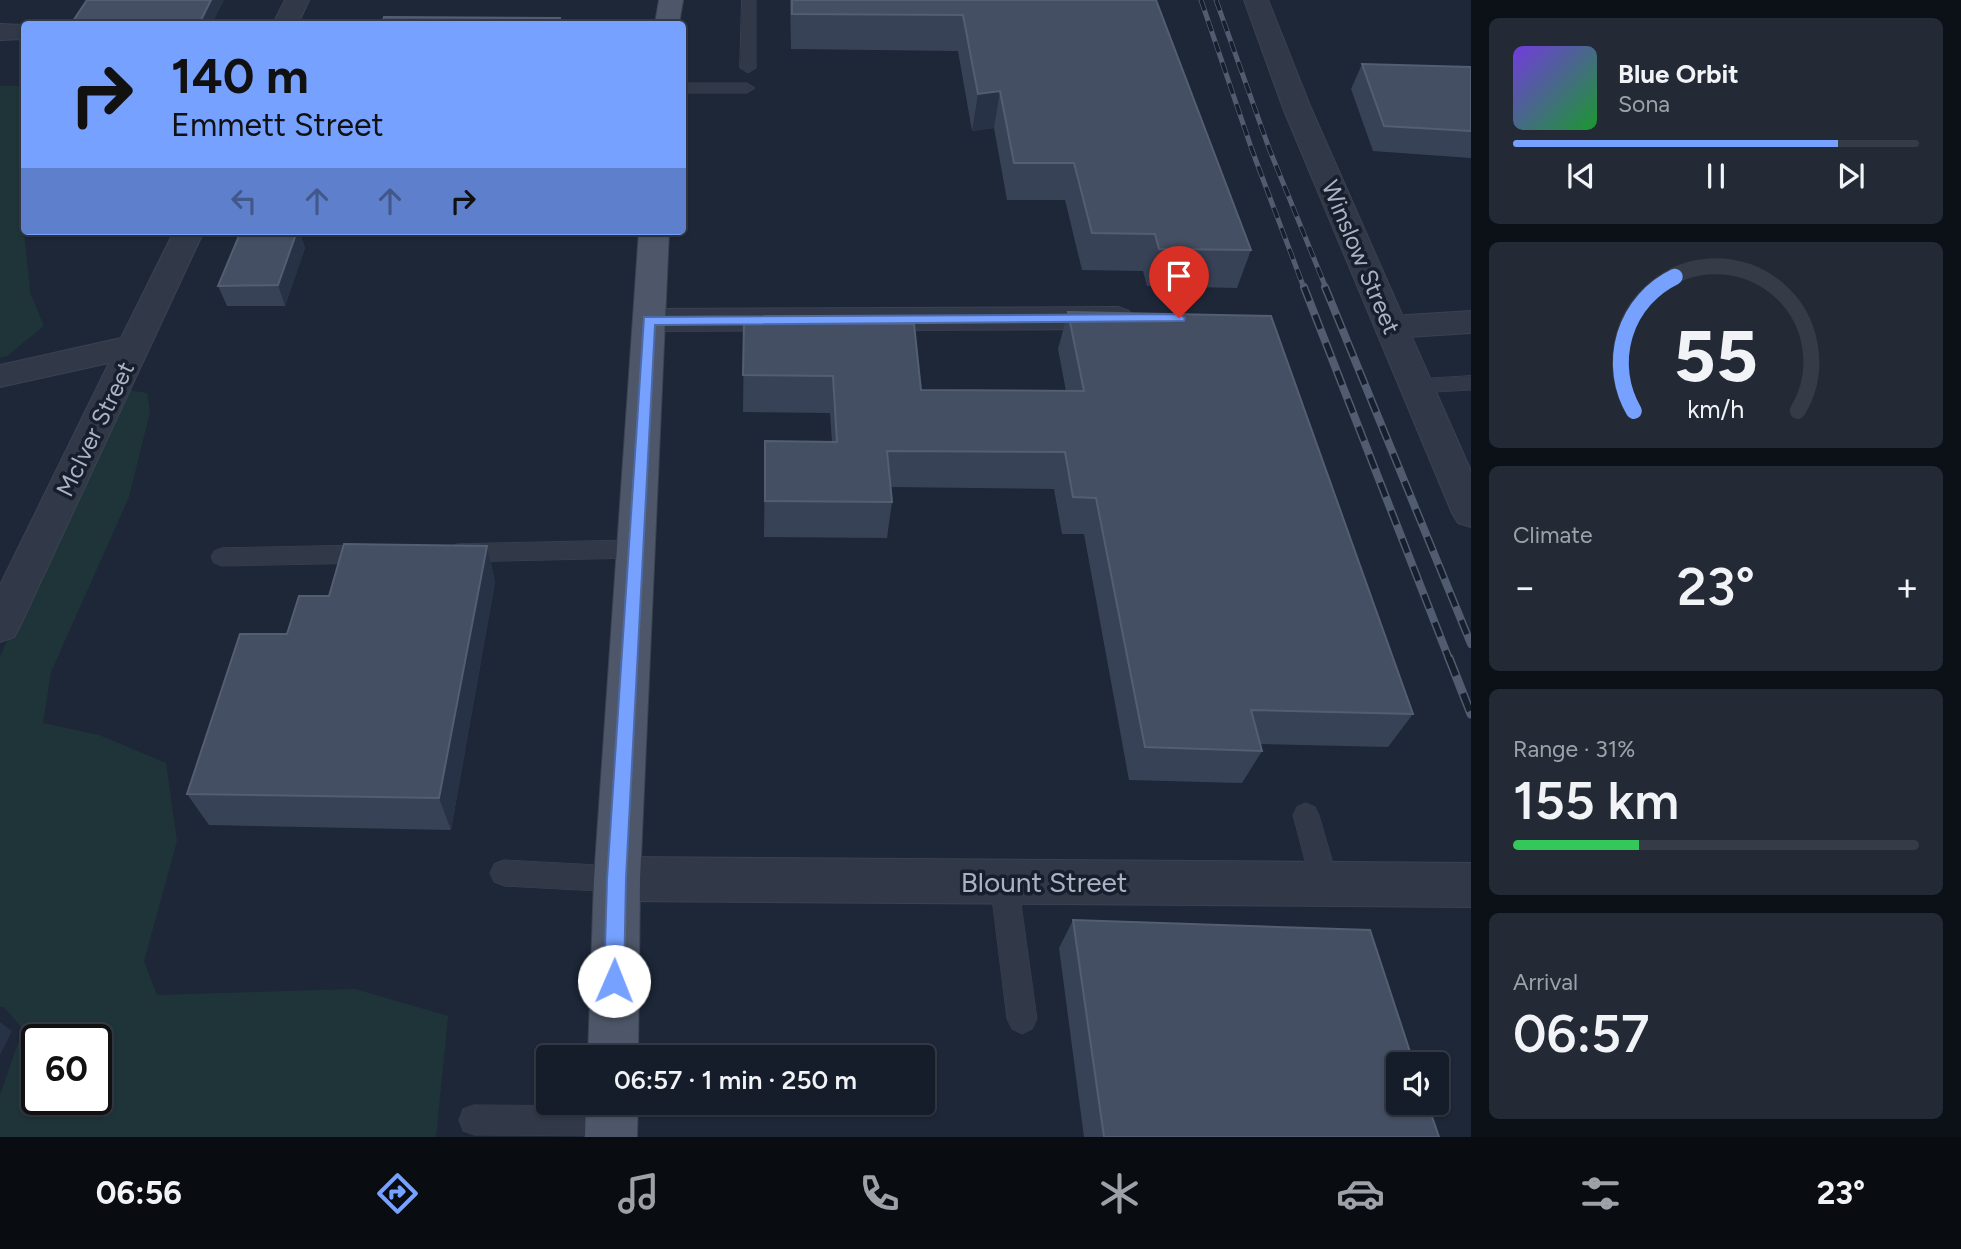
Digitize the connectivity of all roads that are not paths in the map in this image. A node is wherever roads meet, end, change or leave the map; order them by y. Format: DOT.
graph roads {
  1 [pos="297,0"];
  2 [pos="671,0"];
  3 [pos="749,0"];
  4 [pos="1256,0"];
  5 [pos="287,21"];
  6 [pos="668,21"];
  7 [pos="0,32"];
  8 [pos="21,32"];
  9 [pos="748,68"];
  10 [pos="686,88"];
  11 [pos="747,88"];
  12 [pos="187,235"];
  13 [pos="654,235"];
  14 [pos="1149,318"];
  15 [pos="649,320"];
  16 [pos="1471,322"];
  17 [pos="1392,327"];
  18 [pos="135,346"];
  19 [pos="0,376"];
  20 [pos="1471,383"];
  21 [pos="1418,386"];
  22 [pos="1471,513"];
  23 [pos="636,549"];
  24 [pos="437,553"];
  25 [pos="397,554"];
  26 [pos="222,557"];
  27 [pos="0,626"];
  28 [pos="1306,816"];
  29 [pos="504,873"];
  30 [pos="617,879"];
  31 [pos="1004,882"];
  32 [pos="1325,884"];
  33 [pos="1471,885"];
  34 [pos="1022,1019"];
  35 [pos="613,1045"];
  36 [pos="474,1120"];
  37 [pos="611,1120"];
  1 -- 5 [label="street"];
  2 -- 6 [label="main road"];
  3 -- 9 [label="lane"];
  4 -- 17 [label="street, Winslow Street"];
  7 -- 8 [label="street"];
  10 -- 11 [label="lane"];
  12 -- 18 [label="street, McIver Street"];
  13 -- 15 [label="main road"];
  14 -- 15 [label="street"];
  15 -- 23 [label="main road"];
  16 -- 17 [label="street"];
  17 -- 21 [label="street, Winslow Street"];
  18 -- 19 [label="street"];
  18 -- 27 [label="street, McIver Street"];
  20 -- 21 [label="lane"];
  21 -- 22 [label="street, Winslow Street"];
  23 -- 24 [label="lane"];
  23 -- 30 [label="main road"];
  25 -- 26 [label="lane"];
  28 -- 32 [label="lane"];
  29 -- 30 [label="lane"];
  30 -- 31 [label="street, Blount Street"];
  30 -- 35 [label="main road"];
  31 -- 32 [label="street, Blount Street"];
  31 -- 34 [label="lane"];
  32 -- 33 [label="street, Blount Street"];
  36 -- 37 [label="lane"];
}
